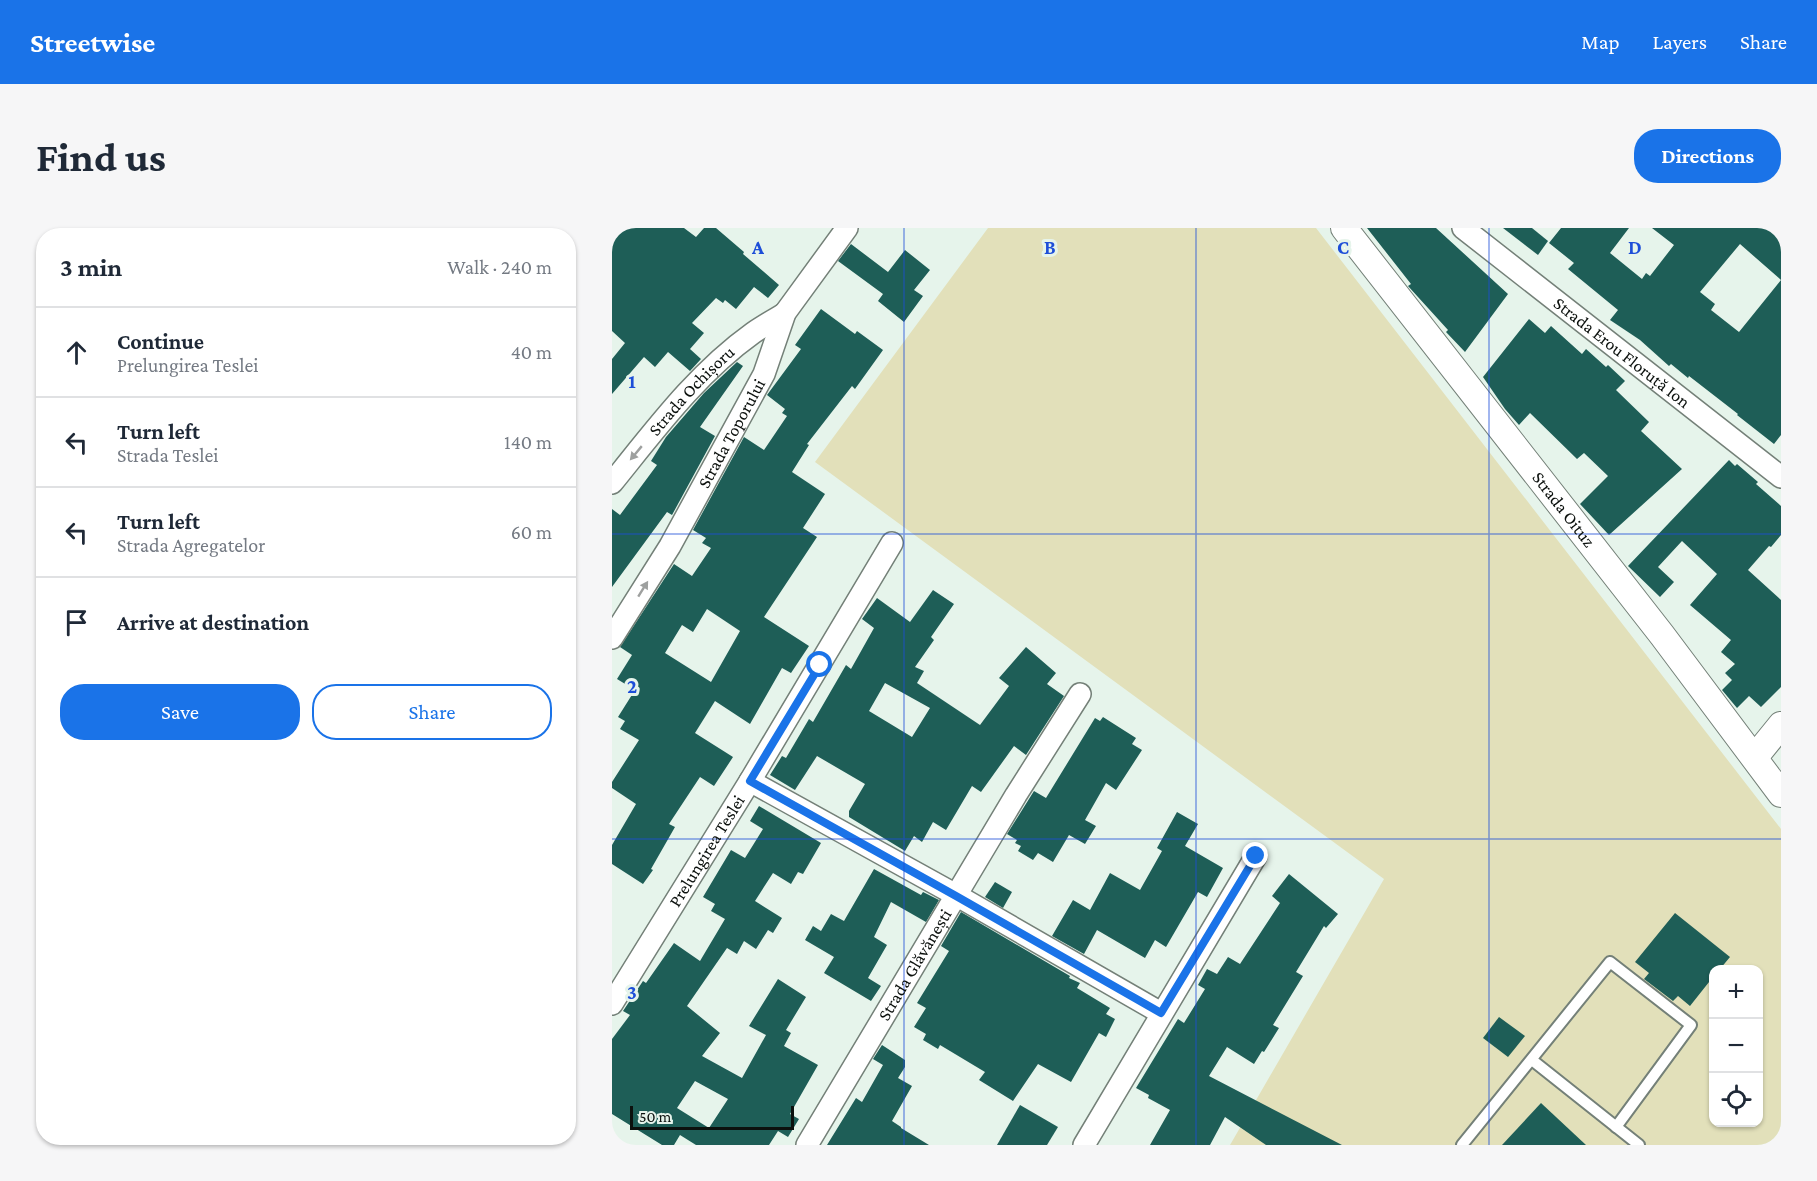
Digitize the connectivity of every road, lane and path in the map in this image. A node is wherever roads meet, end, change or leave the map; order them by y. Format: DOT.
graph roads {
  1 [pos="847,228"];
  2 [pos="1344,228"];
  3 [pos="1463,228"];
  4 [pos="784,313"];
  5 [pos="1781,477"];
  6 [pos="612,483"];
  7 [pos="892,543"];
  8 [pos="612,638"];
  9 [pos="1080,694"];
  10 [pos="1781,725"];
  11 [pos="1755,757"];
  12 [pos="750,781"];
  13 [pos="1781,794"];
  14 [pos="1256,856"];
  15 [pos="956,896"];
  16 [pos="612,1004"];
  17 [pos="1161,1013"];
  18 [pos="1532,1060"];
  19 [pos="1616,1127"];
  20 [pos="807,1145"];
  21 [pos="1083,1145"];
  22 [pos="1462,1145"];
  23 [pos="1639,1145"];
  1 -- 4 [label="street, Strada Toporului"];
  2 -- 11 [label="street, Strada Oituz"];
  3 -- 5 [label="street, Strada Erou Floruță Ion"];
  4 -- 6 [label="street, Strada Ochișoru, one-way"];
  8 -- 4 [label="street, Strada Toporului, one-way"];
  7 -- 12 [label="street, Prelungirea Teslei"];
  9 -- 15 [label="street, Strada Glăvănești"];
  10 -- 11 [label="street"];
  11 -- 13 [label="street, Strada Oituz"];
  12 -- 15 [label="street"];
  12 -- 16 [label="street, Prelungirea Teslei"];
  14 -- 17 [label="street"];
  15 -- 17 [label="street"];
  15 -- 20 [label="street, Strada Glăvănești"];
  17 -- 21 [label="street"];
  18 -- 19 [label="lane"];
  18 -- 19 [label="lane"];
  18 -- 22 [label="lane"];
  19 -- 23 [label="lane"];
}
